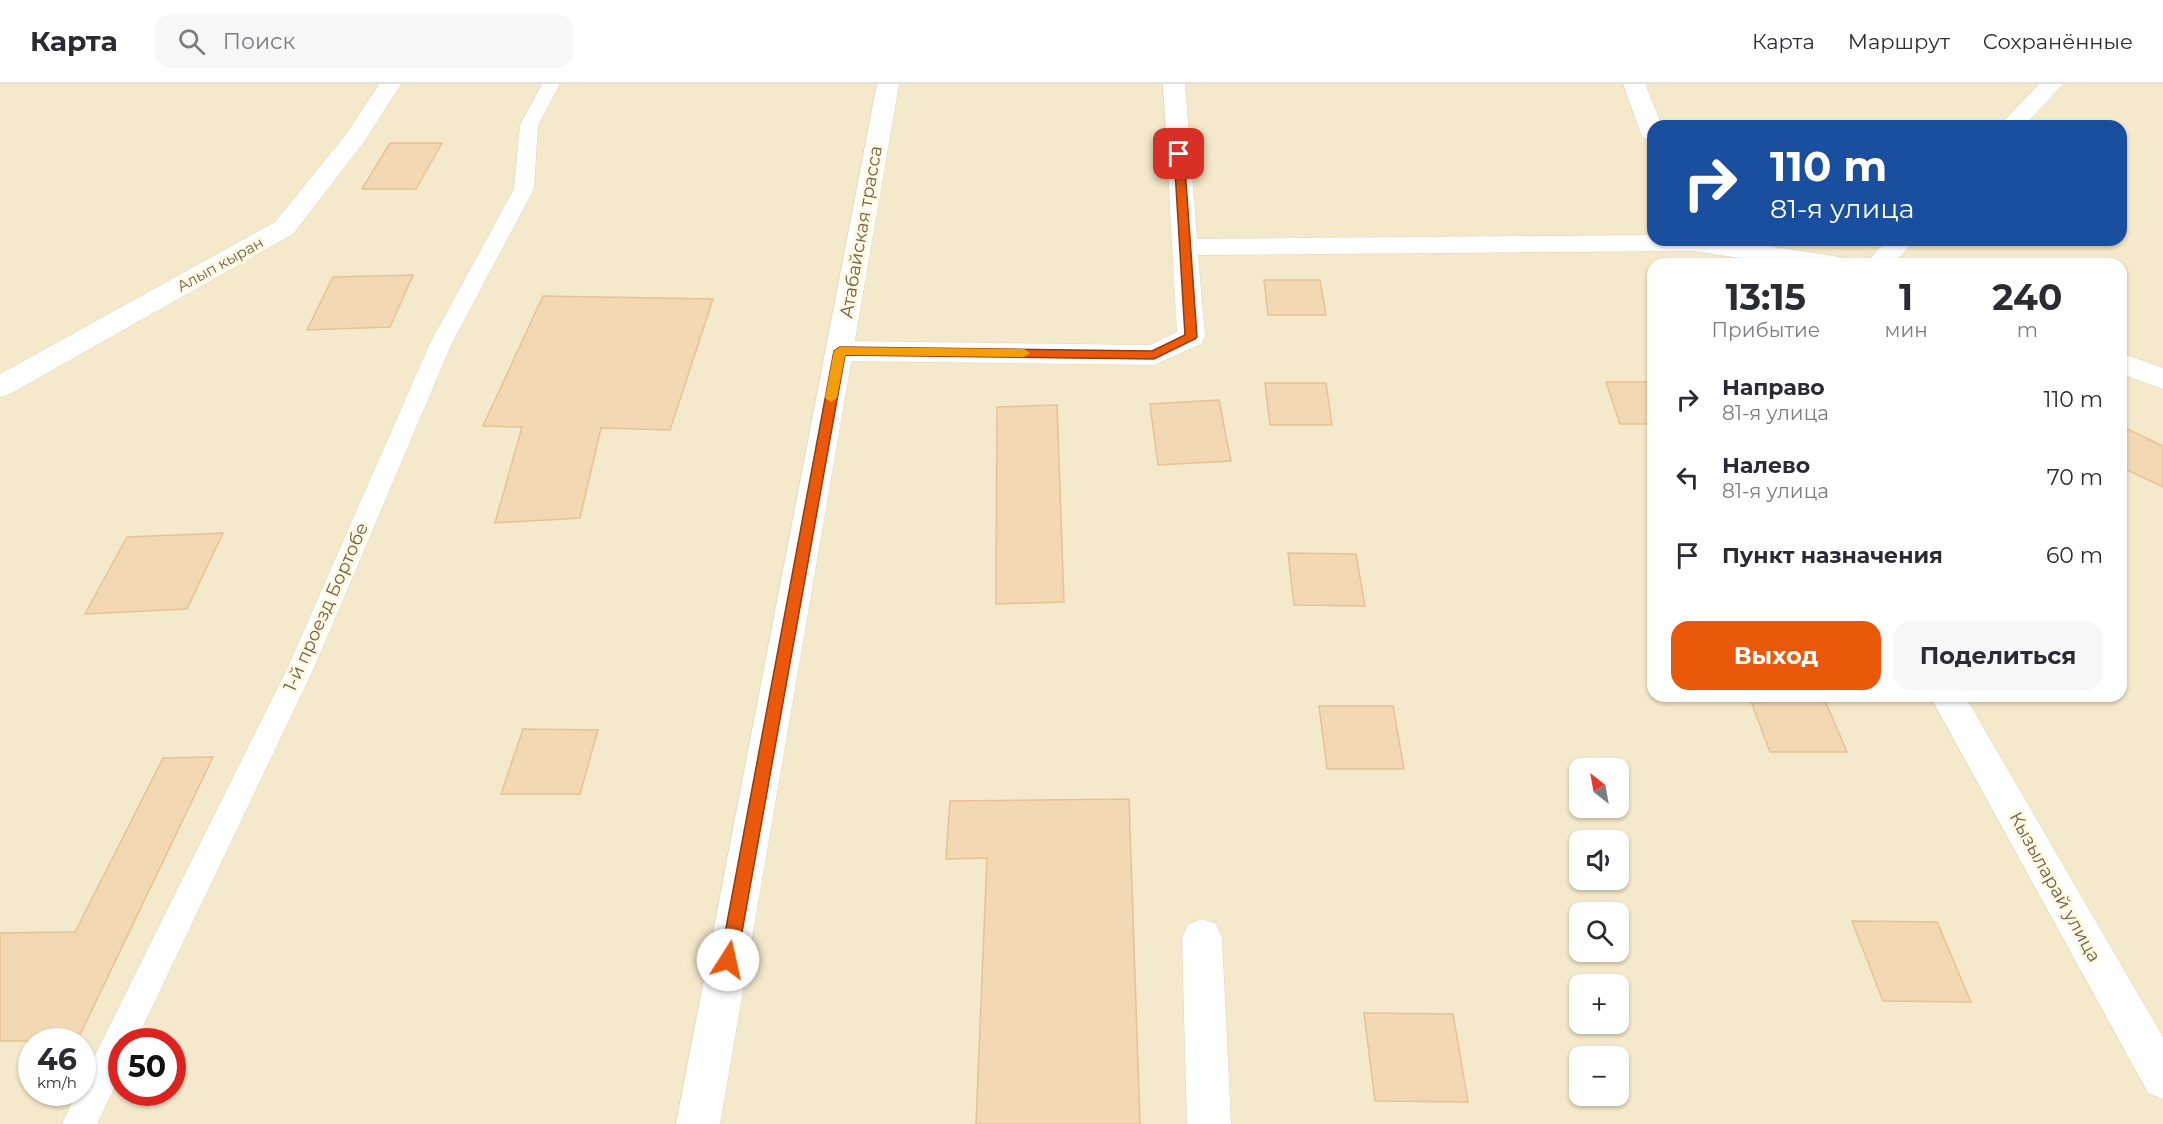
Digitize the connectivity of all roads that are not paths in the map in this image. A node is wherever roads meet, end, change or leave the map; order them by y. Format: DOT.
graph roads {
  1 [pos="390,84"];
  2 [pos="551,84"];
  3 [pos="888,84"];
  4 [pos="1174,84"];
  5 [pos="1634,84"];
  6 [pos="2052,84"];
  7 [pos="1648,120"];
  8 [pos="2017,120"];
  9 [pos="1896,246"];
  10 [pos="1185,248"];
  11 [pos="1697,249"];
  12 [pos="1779,258"];
  13 [pos="1884,258"];
  14 [pos="840,351"];
  15 [pos="2127,365"];
  16 [pos="2163,379"];
  17 [pos="0,387"];
  18 [pos="1950,702"];
  19 [pos="1202,938"];
  20 [pos="2163,1078"];
  21 [pos="79,1124"];
  22 [pos="698,1124"];
  23 [pos="1209,1124"];
  1 -- 17 [label="street, Алып кыран"];
  2 -- 21 [label="lane, 1-й проезд Бортобе"];
  3 -- 14 [label="street, Атабайская трасса"];
  4 -- 10 [label="street"];
  5 -- 7 [label="street"];
  6 -- 8 [label="street"];
  9 -- 13 [label="street"];
  10 -- 11 [label="street"];
  10 -- 14 [label="street"];
  11 -- 12 [label="street"];
  14 -- 22 [label="street, Атабайская трасса"];
  15 -- 16 [label="street"];
  18 -- 20 [label="street, Кызыларай улица"];
  19 -- 23 [label="street"];
}
